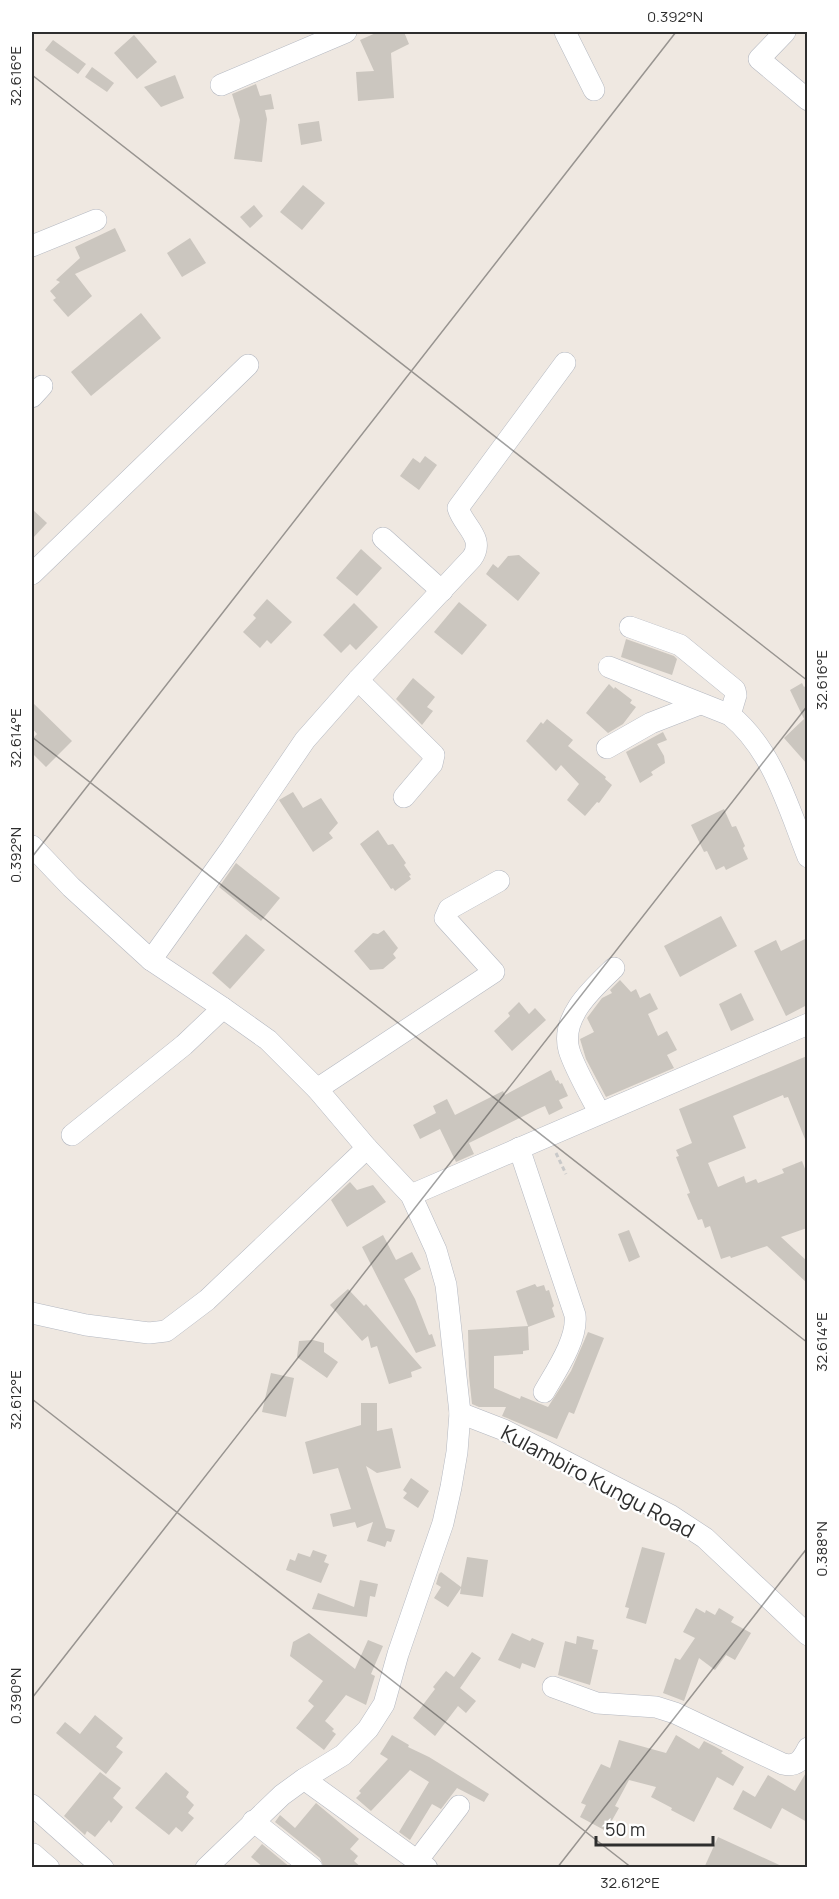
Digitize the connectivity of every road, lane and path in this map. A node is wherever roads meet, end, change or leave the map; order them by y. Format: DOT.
graph roads {
  1 [pos="346,32"];
  2 [pos="565,32"];
  3 [pos="785,32"];
  4 [pos="221,86"];
  5 [pos="594,90"];
  6 [pos="807,100"];
  7 [pos="96,220"];
  8 [pos="32,246"];
  9 [pos="565,363"];
  10 [pos="248,366"];
  11 [pos="383,538"];
  12 [pos="32,574"];
  13 [pos="442,591"];
  14 [pos="630,627"];
  15 [pos="609,668"];
  16 [pos="358,680"];
  17 [pos="700,704"];
  18 [pos="730,715"];
  19 [pos="606,748"];
  20 [pos="404,797"];
  21 [pos="33,851"];
  22 [pos="807,857"];
  23 [pos="499,881"];
  24 [pos="151,960"];
  25 [pos="614,968"];
  26 [pos="223,1008"];
  27 [pos="807,1024"];
  28 [pos="317,1089"];
  29 [pos="590,1109"];
  30 [pos="548,1134"];
  31 [pos="72,1135"];
  32 [pos="367,1148"];
  33 [pos="519,1148"];
  34 [pos="566,1174"];
  35 [pos="411,1195"];
  36 [pos="32,1312"];
  37 [pos="544,1392"];
  38 [pos="460,1413"];
  39 [pos="807,1635"];
  40 [pos="553,1687"];
  41 [pos="807,1748"];
  42 [pos="304,1779"];
  43 [pos="32,1804"];
  44 [pos="459,1806"];
  45 [pos="253,1821"];
  46 [pos="32,1856"];
  47 [pos="422,1864"];
  48 [pos="49,1868"];
  49 [pos="103,1868"];
  50 [pos="206,1868"];
  51 [pos="312,1868"];
  1 -- 4 [label="street"];
  2 -- 5 [label="street"];
  3 -- 6 [label="street"];
  7 -- 8 [label="street"];
  9 -- 13 [label="street"];
  10 -- 12 [label="street"];
  11 -- 13 [label="street"];
  13 -- 16 [label="street"];
  14 -- 18 [label="street"];
  15 -- 17 [label="street"];
  16 -- 20 [label="street"];
  16 -- 24 [label="street"];
  17 -- 18 [label="street"];
  17 -- 19 [label="street"];
  18 -- 22 [label="street"];
  21 -- 24 [label="street"];
  23 -- 28 [label="street"];
  24 -- 26 [label="street"];
  25 -- 29 [label="street"];
  26 -- 28 [label="street"];
  26 -- 31 [label="street"];
  27 -- 29 [label="street"];
  28 -- 32 [label="street"];
  29 -- 30 [label="street"];
  30 -- 33 [label="street"];
  30 -- 34 [label="path"];
  32 -- 35 [label="street"];
  32 -- 36 [label="street"];
  33 -- 35 [label="street"];
  33 -- 37 [label="street"];
  35 -- 38 [label="street"];
  38 -- 39 [label="street, Kulambiro Kungu Road"];
  38 -- 42 [label="street"];
  40 -- 41 [label="street"];
  42 -- 45 [label="street"];
  42 -- 47 [label="street"];
  43 -- 49 [label="street"];
  44 -- 47 [label="street"];
  45 -- 50 [label="street"];
  45 -- 51 [label="street"];
  46 -- 48 [label="street"];
}
